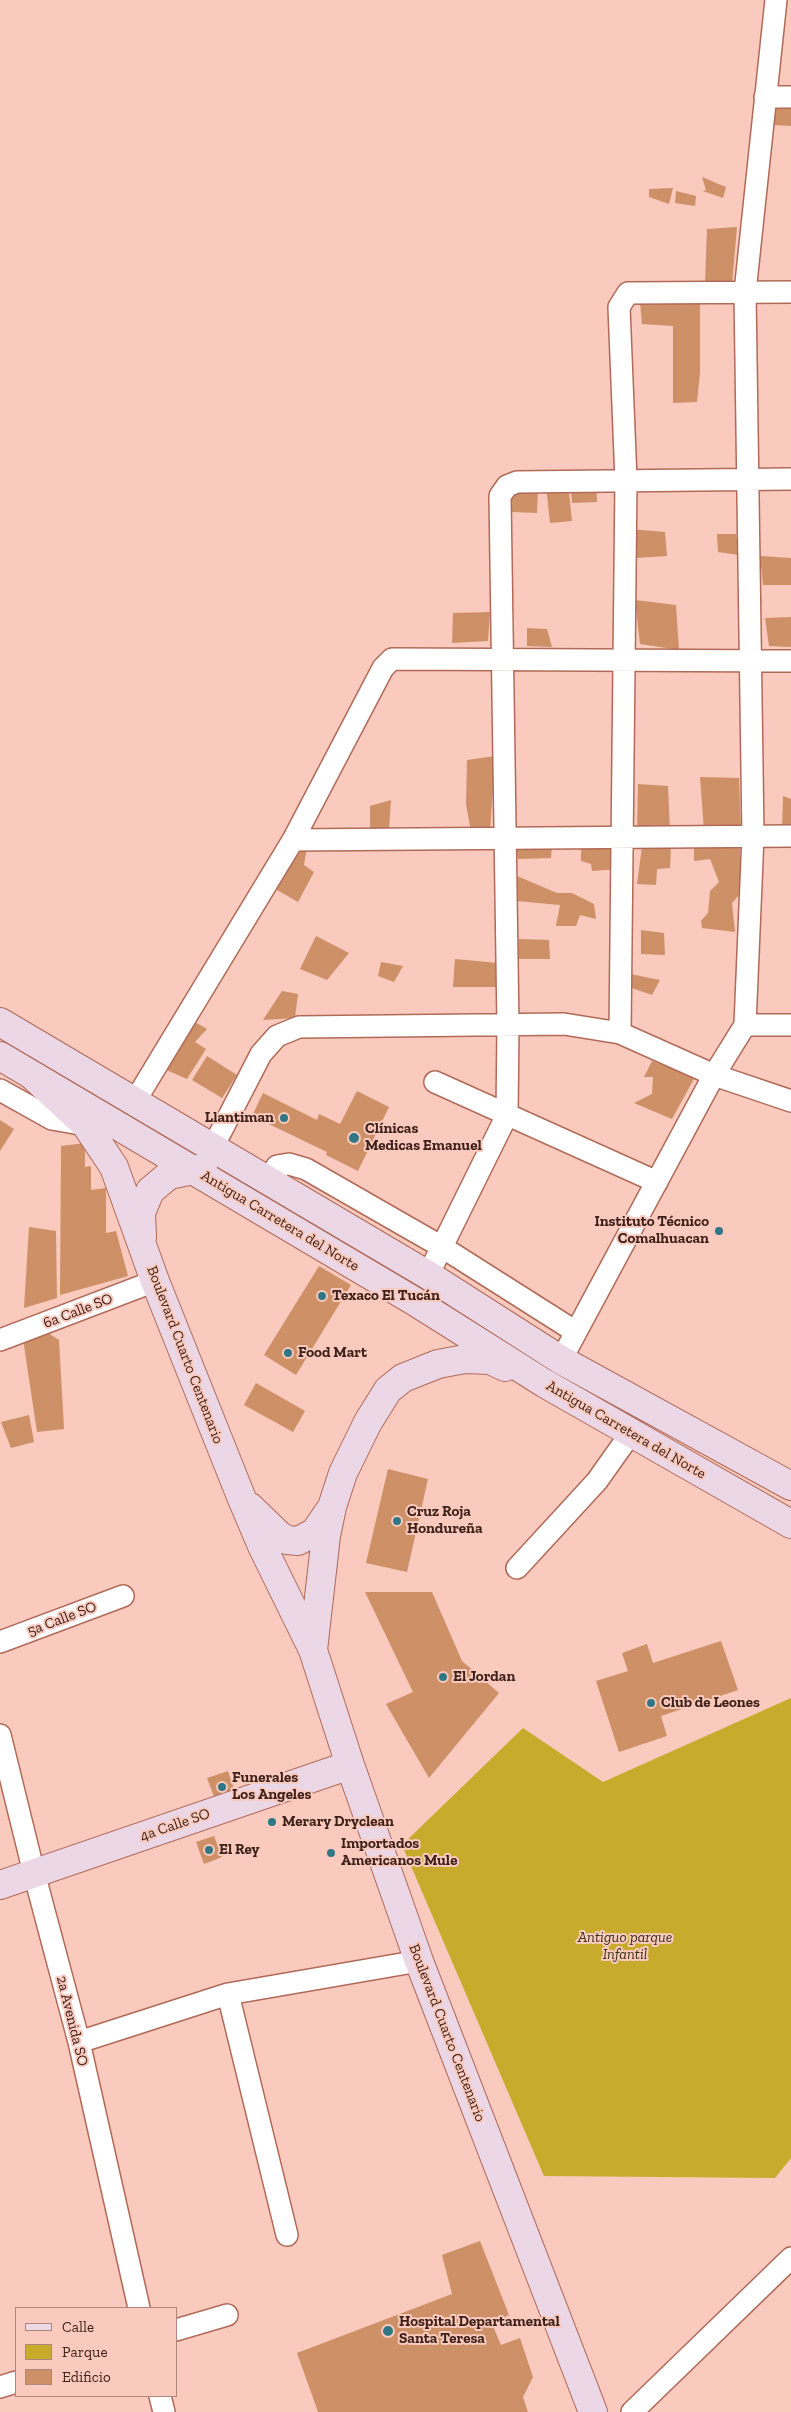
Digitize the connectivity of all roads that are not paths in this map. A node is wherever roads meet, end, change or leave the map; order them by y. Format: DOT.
graph roads {
  1 [pos="776,0"];
  2 [pos="765,97"];
  3 [pos="791,97"];
  4 [pos="744,292"];
  5 [pos="791,292"];
  6 [pos="748,479"];
  7 [pos="791,479"];
  8 [pos="626,480"];
  9 [pos="504,660"];
  10 [pos="625,660"];
  11 [pos="752,661"];
  12 [pos="791,661"];
  13 [pos="753,836"];
  14 [pos="791,836"];
  15 [pos="623,837"];
  16 [pos="506,838"];
  17 [pos="293,840"];
  18 [pos="0,1022"];
  19 [pos="744,1025"];
  20 [pos="791,1025"];
  21 [pos="508,1026"];
  22 [pos="620,1033"];
  23 [pos="0,1056"];
  24 [pos="714,1074"];
  25 [pos="34,1077"];
  26 [pos="435,1082"];
  27 [pos="0,1090"];
  28 [pos="134,1101"];
  29 [pos="791,1101"];
  30 [pos="507,1115"];
  31 [pos="86,1125"];
  32 [pos="213,1147"];
  33 [pos="238,1162"];
  34 [pos="192,1170"];
  35 [pos="269,1180"];
  36 [pos="657,1182"];
  37 [pos="142,1243"];
  38 [pos="442,1247"];
  39 [pos="428,1274"];
  40 [pos="155,1282"];
  41 [pos="576,1332"];
  42 [pos="0,1340"];
  43 [pos="561,1360"];
  44 [pos="544,1383"];
  45 [pos="631,1433"];
  46 [pos="791,1486"];
  47 [pos="242,1499"];
  48 [pos="332,1507"];
  49 [pos="791,1524"];
  50 [pos="516,1568"];
  51 [pos="123,1596"];
  52 [pos="0,1642"];
  53 [pos="313,1650"];
  54 [pos="0,1735"];
  55 [pos="350,1765"];
  56 [pos="34,1873"];
  57 [pos="0,1885"];
  58 [pos="419,1961"];
  59 [pos="228,1994"];
  60 [pos="78,2042"];
  61 [pos="287,2235"];
  62 [pos="791,2258"];
  63 [pos="139,2307"];
  64 [pos="227,2316"];
  65 [pos="178,2329"];
  66 [pos="15,2382"];
  67 [pos="0,2387"];
  68 [pos="160,2397"];
  69 [pos="164,2412"];
  70 [pos="593,2412"];
  71 [pos="632,2412"];
  1 -- 2 [label="street"];
  2 -- 3 [label="street"];
  2 -- 4 [label="street"];
  4 -- 5 [label="street"];
  4 -- 6 [label="street"];
  4 -- 8 [label="street"];
  6 -- 7 [label="street"];
  6 -- 8 [label="street"];
  6 -- 11 [label="street"];
  8 -- 9 [label="street"];
  8 -- 10 [label="street"];
  9 -- 10 [label="street"];
  9 -- 16 [label="street"];
  9 -- 17 [label="street"];
  10 -- 11 [label="street"];
  10 -- 15 [label="street"];
  11 -- 12 [label="street"];
  11 -- 13 [label="street"];
  13 -- 14 [label="street"];
  13 -- 15 [label="street"];
  13 -- 19 [label="street"];
  15 -- 16 [label="street"];
  15 -- 22 [label="street"];
  16 -- 17 [label="street"];
  16 -- 21 [label="street"];
  17 -- 28 [label="street"];
  18 -- 28 [label="main road, Antigua Carretera del Norte"];
  19 -- 20 [label="street"];
  19 -- 24 [label="street"];
  21 -- 22 [label="street"];
  21 -- 30 [label="street"];
  21 -- 32 [label="street"];
  22 -- 24 [label="street"];
  23 -- 25 [label="main road, Antigua Carretera del Norte"];
  24 -- 29 [label="street"];
  24 -- 36 [label="street"];
  25 -- 31 [label="main road, Boulevard Cuarto Centenario"];
  25 -- 34 [label="main road, Antigua Carretera del Norte"];
  26 -- 30 [label="street"];
  27 -- 31 [label="street"];
  28 -- 32 [label="main road, Antigua Carretera del Norte"];
  30 -- 36 [label="street"];
  30 -- 38 [label="street"];
  31 -- 37 [label="main road, Boulevard Cuarto Centenario"];
  32 -- 33 [label="main road, Antigua Carretera del Norte"];
  33 -- 34 [label="main road"];
  33 -- 35 [label="main road, Antigua Carretera del Norte"];
  34 -- 37 [label="main road"];
  34 -- 44 [label="main road, Antigua Carretera del Norte"];
  35 -- 38 [label="street"];
  35 -- 39 [label="main road, Antigua Carretera del Norte"];
  36 -- 41 [label="street"];
  37 -- 40 [label="main road, Boulevard Cuarto Centenario"];
  38 -- 39 [label="street"];
  38 -- 41 [label="street"];
  39 -- 43 [label="main road, Antigua Carretera del Norte"];
  40 -- 42 [label="street, 6a Calle SO"];
  40 -- 47 [label="main road, Boulevard Cuarto Centenario"];
  41 -- 43 [label="street"];
  43 -- 46 [label="main road, Antigua Carretera del Norte"];
  44 -- 45 [label="main road, Antigua Carretera del Norte"];
  44 -- 48 [label="main road, Boulevard Cuarto Centenario"];
  45 -- 49 [label="main road, Antigua Carretera del Norte"];
  45 -- 50 [label="street"];
  47 -- 48 [label="main road"];
  47 -- 53 [label="main road, Boulevard Cuarto Centenario"];
  48 -- 53 [label="main road, Boulevard Cuarto Centenario"];
  51 -- 52 [label="street, 5a Calle SO"];
  53 -- 55 [label="main road, Boulevard Cuarto Centenario"];
  54 -- 56 [label="street, 2a Avenida SO"];
  55 -- 56 [label="main road, 4a Calle SO"];
  55 -- 58 [label="main road, Boulevard Cuarto Centenario"];
  56 -- 57 [label="main road, 4a Calle SO"];
  56 -- 60 [label="street, 2a Avenida SO"];
  58 -- 59 [label="street"];
  58 -- 70 [label="main road, Boulevard Cuarto Centenario"];
  59 -- 60 [label="street"];
  59 -- 61 [label="street"];
  60 -- 63 [label="street, 2a Avenida SO"];
  62 -- 71 [label="street"];
  64 -- 65 [label="street"];
  66 -- 67 [label="street"];
  68 -- 69 [label="street"];
}
